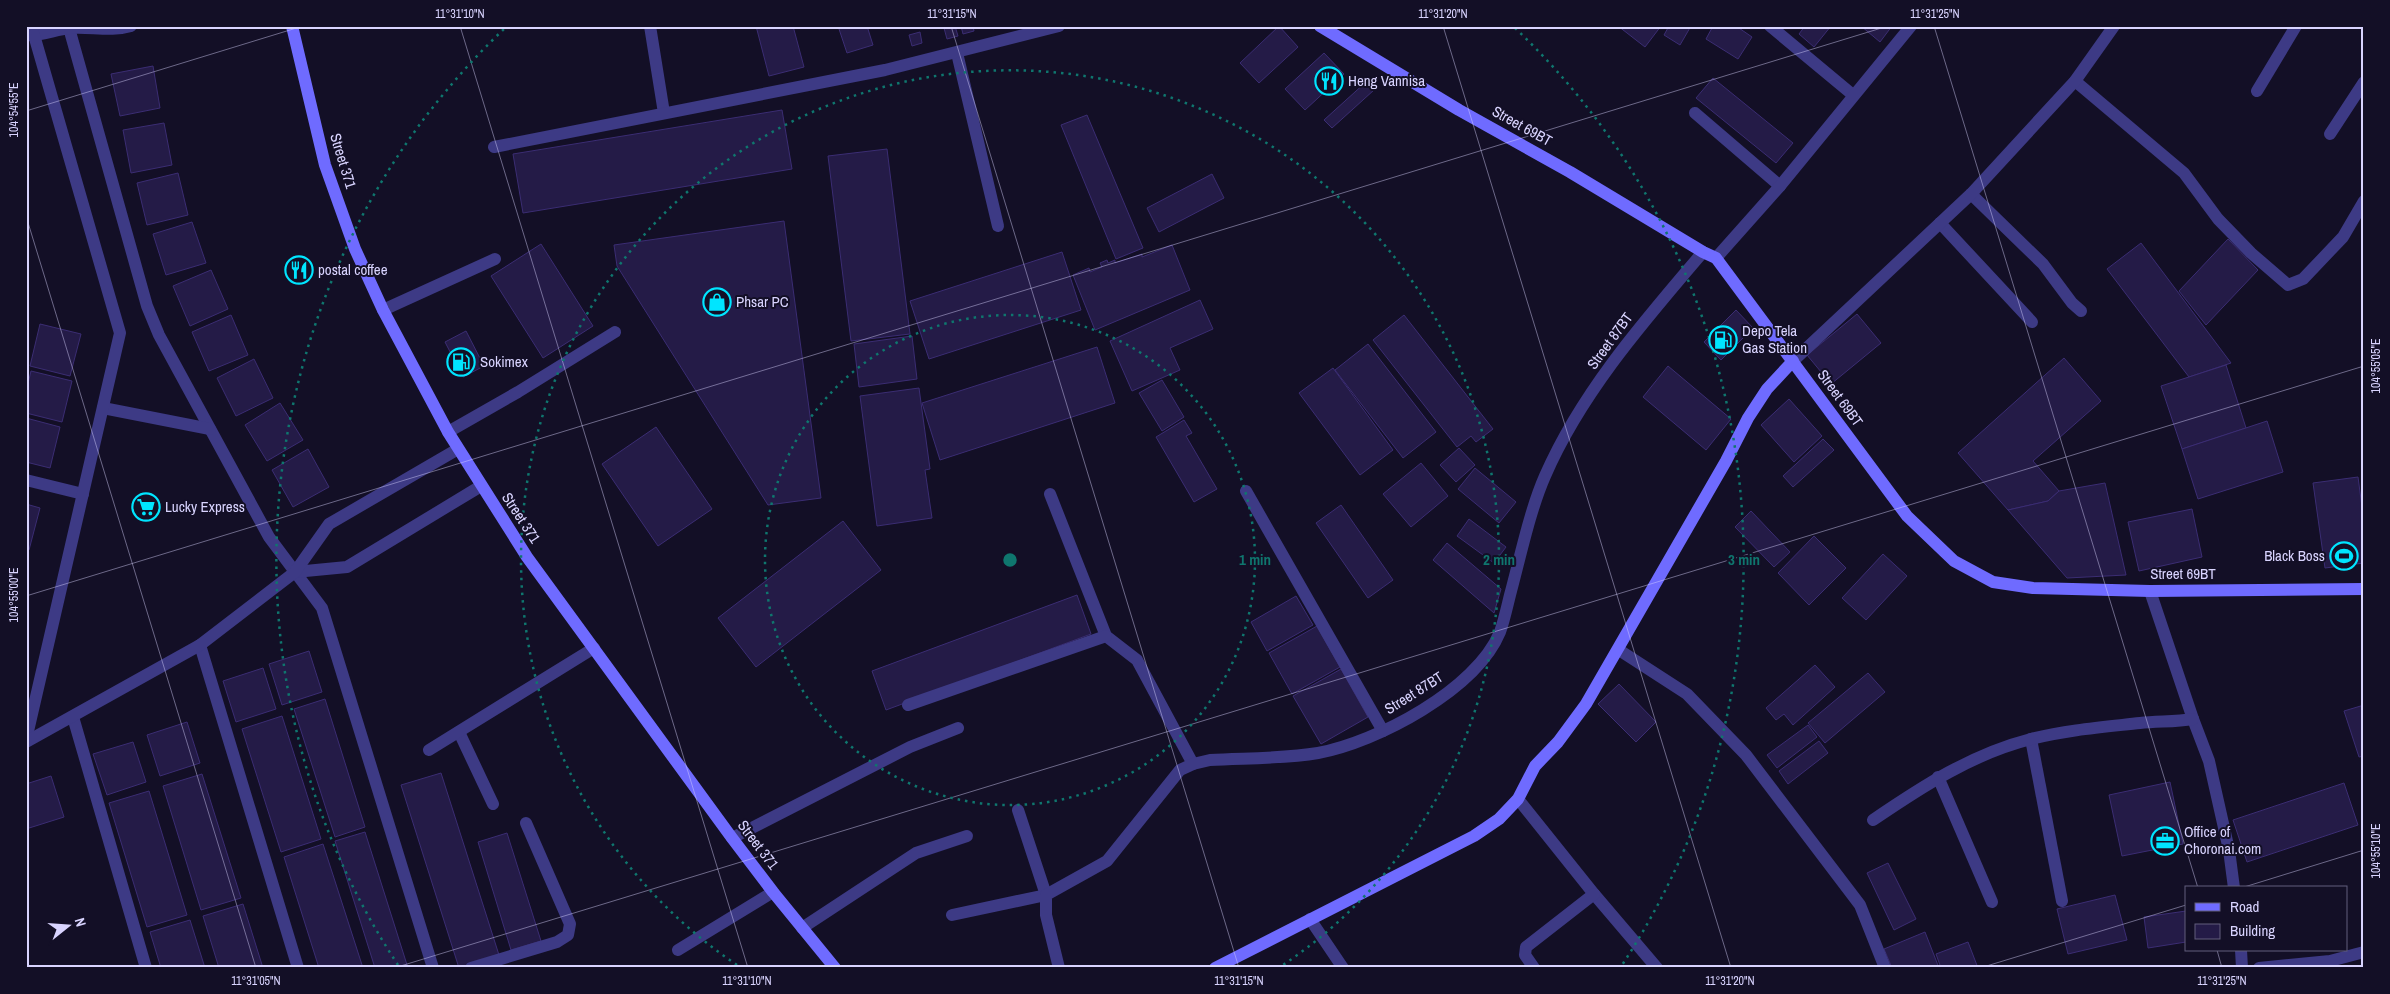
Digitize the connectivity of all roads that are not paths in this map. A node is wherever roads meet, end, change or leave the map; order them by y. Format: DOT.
graph roads {
  1 [pos="131,26"];
  2 [pos="292,26"];
  3 [pos="650,26"];
  4 [pos="1059,26"];
  5 [pos="1770,26"];
  6 [pos="1910,26"];
  7 [pos="2114,26"];
  8 [pos="2296,26"];
  9 [pos="70,27"];
  10 [pos="1327,28"];
  11 [pos="30,35"];
  12 [pos="957,53"];
  13 [pos="2075,81"];
  14 [pos="2364,82"];
  15 [pos="2257,91"];
  16 [pos="1853,95"];
  17 [pos="664,113"];
  18 [pos="1695,113"];
  19 [pos="2330,134"];
  20 [pos="494,147"];
  21 [pos="1780,186"];
  22 [pos="1971,194"];
  23 [pos="2364,201"];
  24 [pos="1940,223"];
  25 [pos="998,226"];
  26 [pos="1703,252"];
  27 [pos="1716,258"];
  28 [pos="495,259"];
  29 [pos="383,310"];
  30 [pos="2081,311"];
  31 [pos="2032,322"];
  32 [pos="615,332"];
  33 [pos="1793,361"];
  34 [pos="103,408"];
  35 [pos="210,429"];
  36 [pos="448,432"];
  37 [pos="458,449"];
  38 [pos="26,480"];
  39 [pos="480,486"];
  40 [pos="1246,491"];
  41 [pos="83,494"];
  42 [pos="1050,494"];
  43 [pos="295,572"];
  44 [pos="2364,588"];
  45 [pos="2150,591"];
  46 [pos="1106,636"];
  47 [pos="200,645"];
  48 [pos="594,648"];
  49 [pos="1618,650"];
  50 [pos="908,705"];
  51 [pos="73,717"];
  52 [pos="2193,719"];
  53 [pos="958,728"];
  54 [pos="1382,731"];
  55 [pos="459,732"];
  56 [pos="2032,739"];
  57 [pos="26,741"];
  58 [pos="429,750"];
  59 [pos="1193,764"];
  60 [pos="1938,777"];
  61 [pos="1518,799"];
  62 [pos="492,804"];
  63 [pos="1018,810"];
  64 [pos="1873,820"];
  65 [pos="526,823"];
  66 [pos="967,836"];
  67 [pos="732,838"];
  68 [pos="2234,886"];
  69 [pos="772,892"];
  70 [pos="1594,894"];
  71 [pos="1046,895"];
  72 [pos="2062,901"];
  73 [pos="1992,902"];
  74 [pos="952,915"];
  75 [pos="1310,919"];
  76 [pos="802,928"];
  77 [pos="678,950"];
  78 [pos="2241,952"];
  79 [pos="2364,952"];
  80 [pos="146,968"];
  81 [pos="298,968"];
  82 [pos="433,968"];
  83 [pos="471,968"];
  84 [pos="835,968"];
  85 [pos="1059,968"];
  86 [pos="1215,968"];
  87 [pos="1343,968"];
  88 [pos="1534,968"];
  89 [pos="1657,968"];
  90 [pos="1885,968"];
  91 [pos="2242,968"];
  92 [pos="2259,968"];
  1 -- 9 [label="street"];
  2 -- 29 [label="street, Street 371"];
  3 -- 17 [label="street"];
  4 -- 12 [label="street"];
  5 -- 16 [label="street"];
  6 -- 16 [label="street"];
  7 -- 13 [label="street"];
  8 -- 15 [label="street"];
  9 -- 11 [label="street"];
  9 -- 35 [label="street"];
  10 -- 26 [label="street, Street 69BT"];
  11 -- 34 [label="street"];
  12 -- 17 [label="street"];
  12 -- 25 [label="street"];
  13 -- 22 [label="street"];
  13 -- 23 [label="street"];
  14 -- 19 [label="street"];
  16 -- 21 [label="street"];
  17 -- 20 [label="street"];
  18 -- 21 [label="street"];
  21 -- 27 [label="street"];
  22 -- 24 [label="street"];
  22 -- 30 [label="street"];
  24 -- 31 [label="street"];
  24 -- 33 [label="street"];
  26 -- 27 [label="street, Street 69BT"];
  26 -- 54 [label="street, Street 87BT"];
  27 -- 33 [label="street, Street 69BT"];
  28 -- 29 [label="street"];
  29 -- 36 [label="street, Street 371"];
  32 -- 36 [label="street"];
  33 -- 45 [label="street, Street 69BT"];
  33 -- 49 [label="street"];
  34 -- 35 [label="street"];
  34 -- 41 [label="street"];
  35 -- 43 [label="street"];
  36 -- 37 [label="street, Street 371"];
  37 -- 39 [label="street, Street 371"];
  37 -- 43 [label="street"];
  38 -- 41 [label="street"];
  39 -- 43 [label="street"];
  39 -- 48 [label="street, Street 371"];
  40 -- 54 [label="street"];
  41 -- 57 [label="street"];
  42 -- 46 [label="street"];
  43 -- 47 [label="street"];
  43 -- 82 [label="street"];
  44 -- 45 [label="street, Street 69BT"];
  45 -- 52 [label="street"];
  46 -- 50 [label="street"];
  46 -- 59 [label="street"];
  47 -- 51 [label="street"];
  47 -- 81 [label="street"];
  48 -- 55 [label="street"];
  48 -- 67 [label="street, Street 371"];
  49 -- 61 [label="street"];
  49 -- 90 [label="street"];
  51 -- 57 [label="street"];
  51 -- 80 [label="street"];
  52 -- 56 [label="street"];
  52 -- 68 [label="street"];
  53 -- 67 [label="street"];
  54 -- 59 [label="street, Street 87BT"];
  55 -- 58 [label="street"];
  55 -- 62 [label="street"];
  56 -- 60 [label="street"];
  56 -- 72 [label="street"];
  59 -- 71 [label="street, Street 87BT"];
  60 -- 64 [label="street"];
  60 -- 73 [label="street"];
  61 -- 70 [label="street"];
  61 -- 75 [label="street"];
  63 -- 71 [label="street"];
  65 -- 83 [label="street"];
  66 -- 76 [label="street"];
  67 -- 69 [label="street, Street 371"];
  69 -- 76 [label="street, Street 371"];
  69 -- 77 [label="street"];
  70 -- 88 [label="street"];
  70 -- 89 [label="street"];
  71 -- 74 [label="street, Street 87BT"];
  71 -- 85 [label="street"];
  75 -- 86 [label="street"];
  75 -- 87 [label="street"];
  76 -- 84 [label="street, Street 371"];
  78 -- 91 [label="street"];
  79 -- 92 [label="street"];
}
